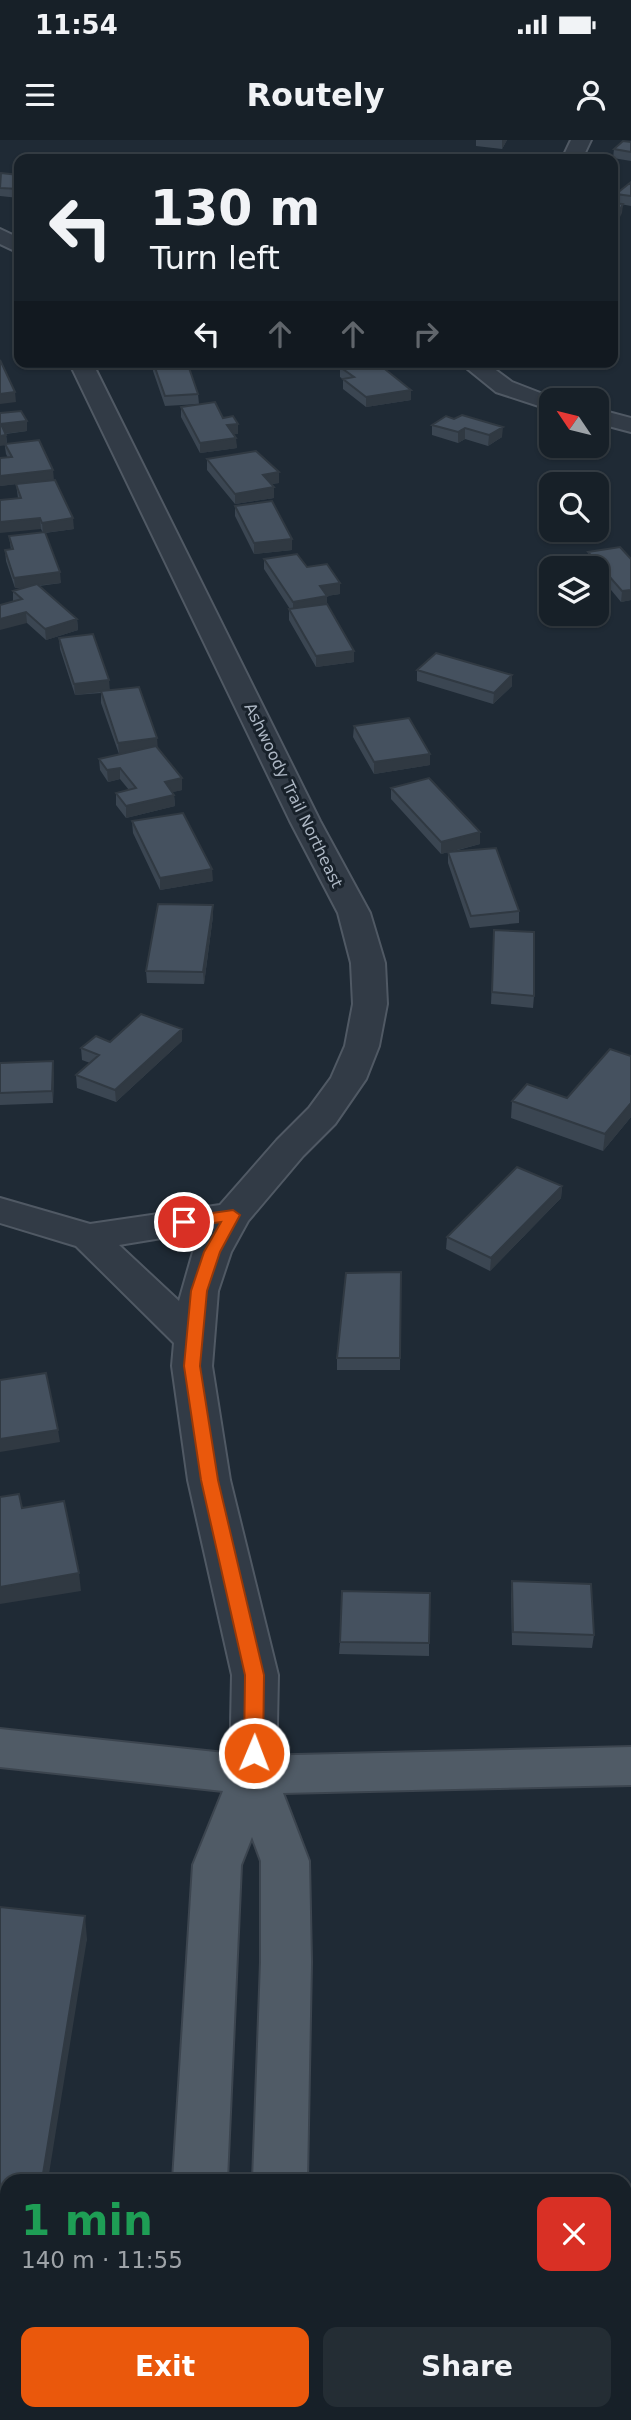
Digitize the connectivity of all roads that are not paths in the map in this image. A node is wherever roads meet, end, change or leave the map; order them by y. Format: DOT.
graph roads {
  1 [pos="83,368"];
  2 [pos="478,368"];
  3 [pos="539,399"];
  4 [pos="609,419"];
  5 [pos="631,425"];
  6 [pos="0,1210"];
  7 [pos="233,1215"];
  8 [pos="89,1237"];
  9 [pos="195,1340"];
  10 [pos="0,1748"];
  11 [pos="631,1766"];
  12 [pos="253,1775"];
  13 [pos="200,2174"];
  14 [pos="280,2174"];
  1 -- 7 [label="street, Ashwoody Trail Northeast"];
  2 -- 3 [label="street"];
  4 -- 5 [label="street"];
  6 -- 8 [label="street"];
  7 -- 8 [label="street"];
  7 -- 9 [label="street, Ashwoody Trail Northeast"];
  8 -- 9 [label="street"];
  9 -- 12 [label="street, Ashwoody Trail Northeast"];
  10 -- 12 [label="main road"];
  11 -- 12 [label="main road"];
  12 -- 13 [label="main road"];
  12 -- 14 [label="main road"];
}
